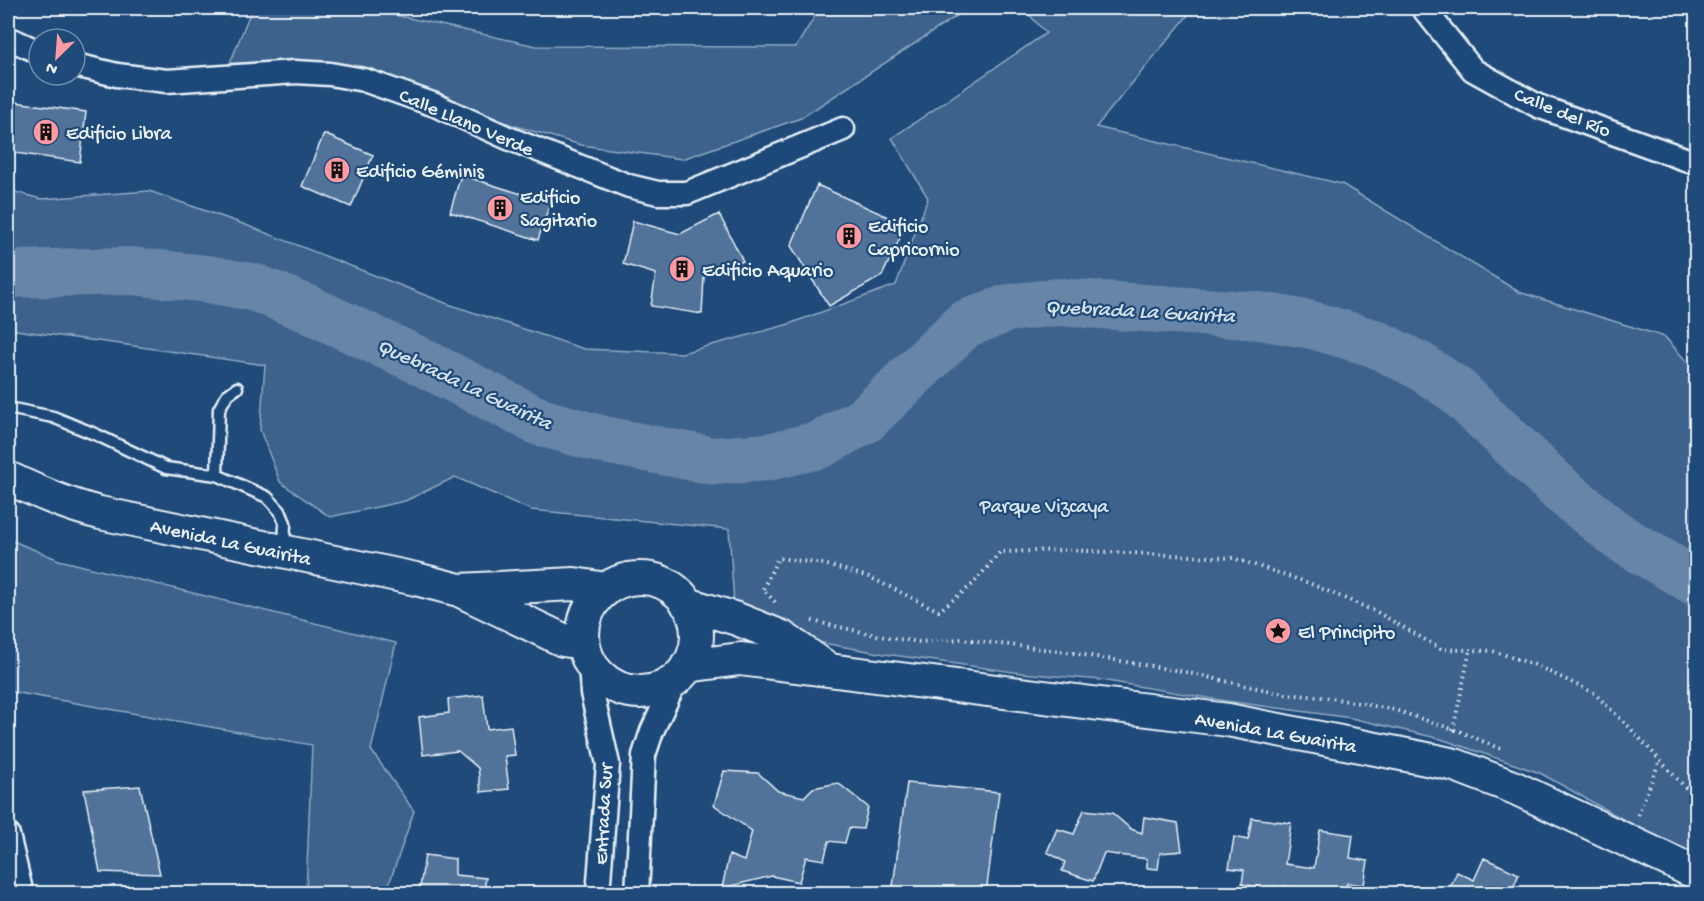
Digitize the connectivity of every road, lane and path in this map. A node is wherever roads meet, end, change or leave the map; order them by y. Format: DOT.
graph roads {
  1 [pos="1423,8"];
  2 [pos="8,38"];
  3 [pos="27,47"];
  4 [pos="87,69"];
  5 [pos="843,129"];
  6 [pos="1696,162"];
  7 [pos="237,388"];
  8 [pos="8,408"];
  9 [pos="217,475"];
  10 [pos="8,478"];
  11 [pos="284,552"];
  12 [pos="606,589"];
  13 [pos="459,590"];
  14 [pos="687,604"];
  15 [pos="782,609"];
  16 [pos="1470,650"];
  17 [pos="587,653"];
  18 [pos="682,672"];
  19 [pos="833,672"];
  20 [pos="1453,730"];
  21 [pos="1660,760"];
  22 [pos="1696,799"];
  23 [pos="1638,815"];
  24 [pos="8,835"];
  25 [pos="1696,873"];
  26 [pos="22,894"];
  27 [pos="598,894"];
  28 [pos="637,894"];
  1 -- 6 [label="street, Calle del Río"];
  2 -- 3 [label="street"];
  4 -- 5 [label="street, Calle Llano Verde"];
  7 -- 9 [label="lane"];
  8 -- 9 [label="lane"];
  9 -- 11 [label="lane"];
  10 -- 11 [label="street, Avenida La Guairita"];
  11 -- 13 [label="street, Avenida La Guairita"];
  12 -- 13 [label="street, Avenida La Guairita"];
  12 -- 14 [label="street, Avenida La Guairita"];
  12 -- 17 [label="street, Avenida La Guairita"];
  13 -- 17 [label="street, Avenida La Guairita"];
  14 -- 18 [label="street, Avenida La Guairita"];
  14 -- 19 [label="street, Avenida La Guairita"];
  15 -- 16 [label="path"];
  16 -- 20 [label="path"];
  16 -- 21 [label="path"];
  17 -- 18 [label="street, Avenida La Guairita"];
  17 -- 27 [label="street, Entrada Sur"];
  18 -- 19 [label="street, Avenida La Guairita"];
  18 -- 28 [label="street, Entrada Sur"];
  19 -- 25 [label="street, Avenida La Guairita"];
  21 -- 22 [label="path"];
  21 -- 23 [label="path"];
  24 -- 26 [label="street"];
}
